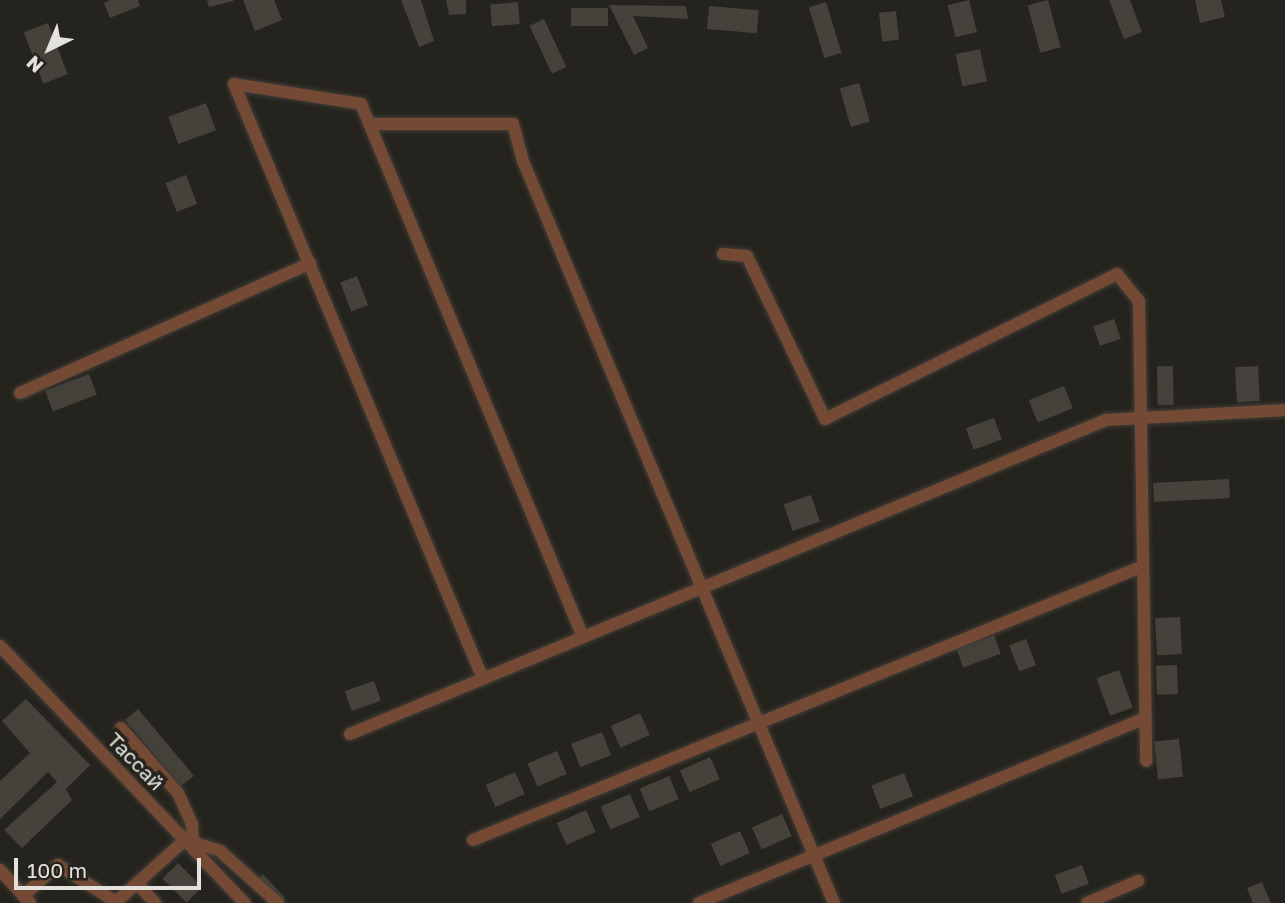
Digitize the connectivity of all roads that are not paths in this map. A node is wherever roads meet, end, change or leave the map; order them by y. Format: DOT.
graph roads {
  1 [pos="369,124"];
  2 [pos="723,254"];
  3 [pos="310,263"];
  4 [pos="20,393"];
  5 [pos="1285,410"];
  6 [pos="1141,418"];
  7 [pos="1143,566"];
  8 [pos="702,588"];
  9 [pos="583,637"];
  10 [pos="1,649"];
  11 [pos="483,679"];
  12 [pos="1145,718"];
  13 [pos="759,723"];
  14 [pos="121,728"];
  15 [pos="350,734"];
  16 [pos="1146,761"];
  17 [pos="473,840"];
  18 [pos="189,841"];
  19 [pos="814,855"];
  20 [pos="0,870"];
  21 [pos="1138,881"];
  22 [pos="137,883"];
  23 [pos="27,899"];
  24 [pos="115,902"];
  25 [pos="155,903"];
  26 [pos="245,903"];
  27 [pos="278,903"];
  28 [pos="699,903"];
  29 [pos="834,903"];
  30 [pos="1087,903"];
  1 -- 3 [label="street"];
  1 -- 8 [label="street"];
  1 -- 9 [label="street"];
  2 -- 6 [label="street"];
  3 -- 4 [label="street"];
  3 -- 11 [label="street"];
  5 -- 6 [label="street"];
  6 -- 7 [label="street"];
  6 -- 8 [label="street"];
  7 -- 12 [label="street"];
  7 -- 13 [label="street"];
  8 -- 9 [label="street"];
  8 -- 13 [label="street"];
  9 -- 11 [label="street"];
  10 -- 18 [label="street, Тассай"];
  11 -- 15 [label="street"];
  12 -- 16 [label="street"];
  12 -- 19 [label="street"];
  13 -- 17 [label="street"];
  13 -- 19 [label="street"];
  14 -- 18 [label="street"];
  18 -- 22 [label="street"];
  18 -- 26 [label="street, Тассай"];
  18 -- 27 [label="street"];
  19 -- 28 [label="street"];
  19 -- 29 [label="street"];
  20 -- 23 [label="street"];
  21 -- 30 [label="street"];
  22 -- 24 [label="street"];
  22 -- 25 [label="street"];
  23 -- 24 [label="street"];
}
